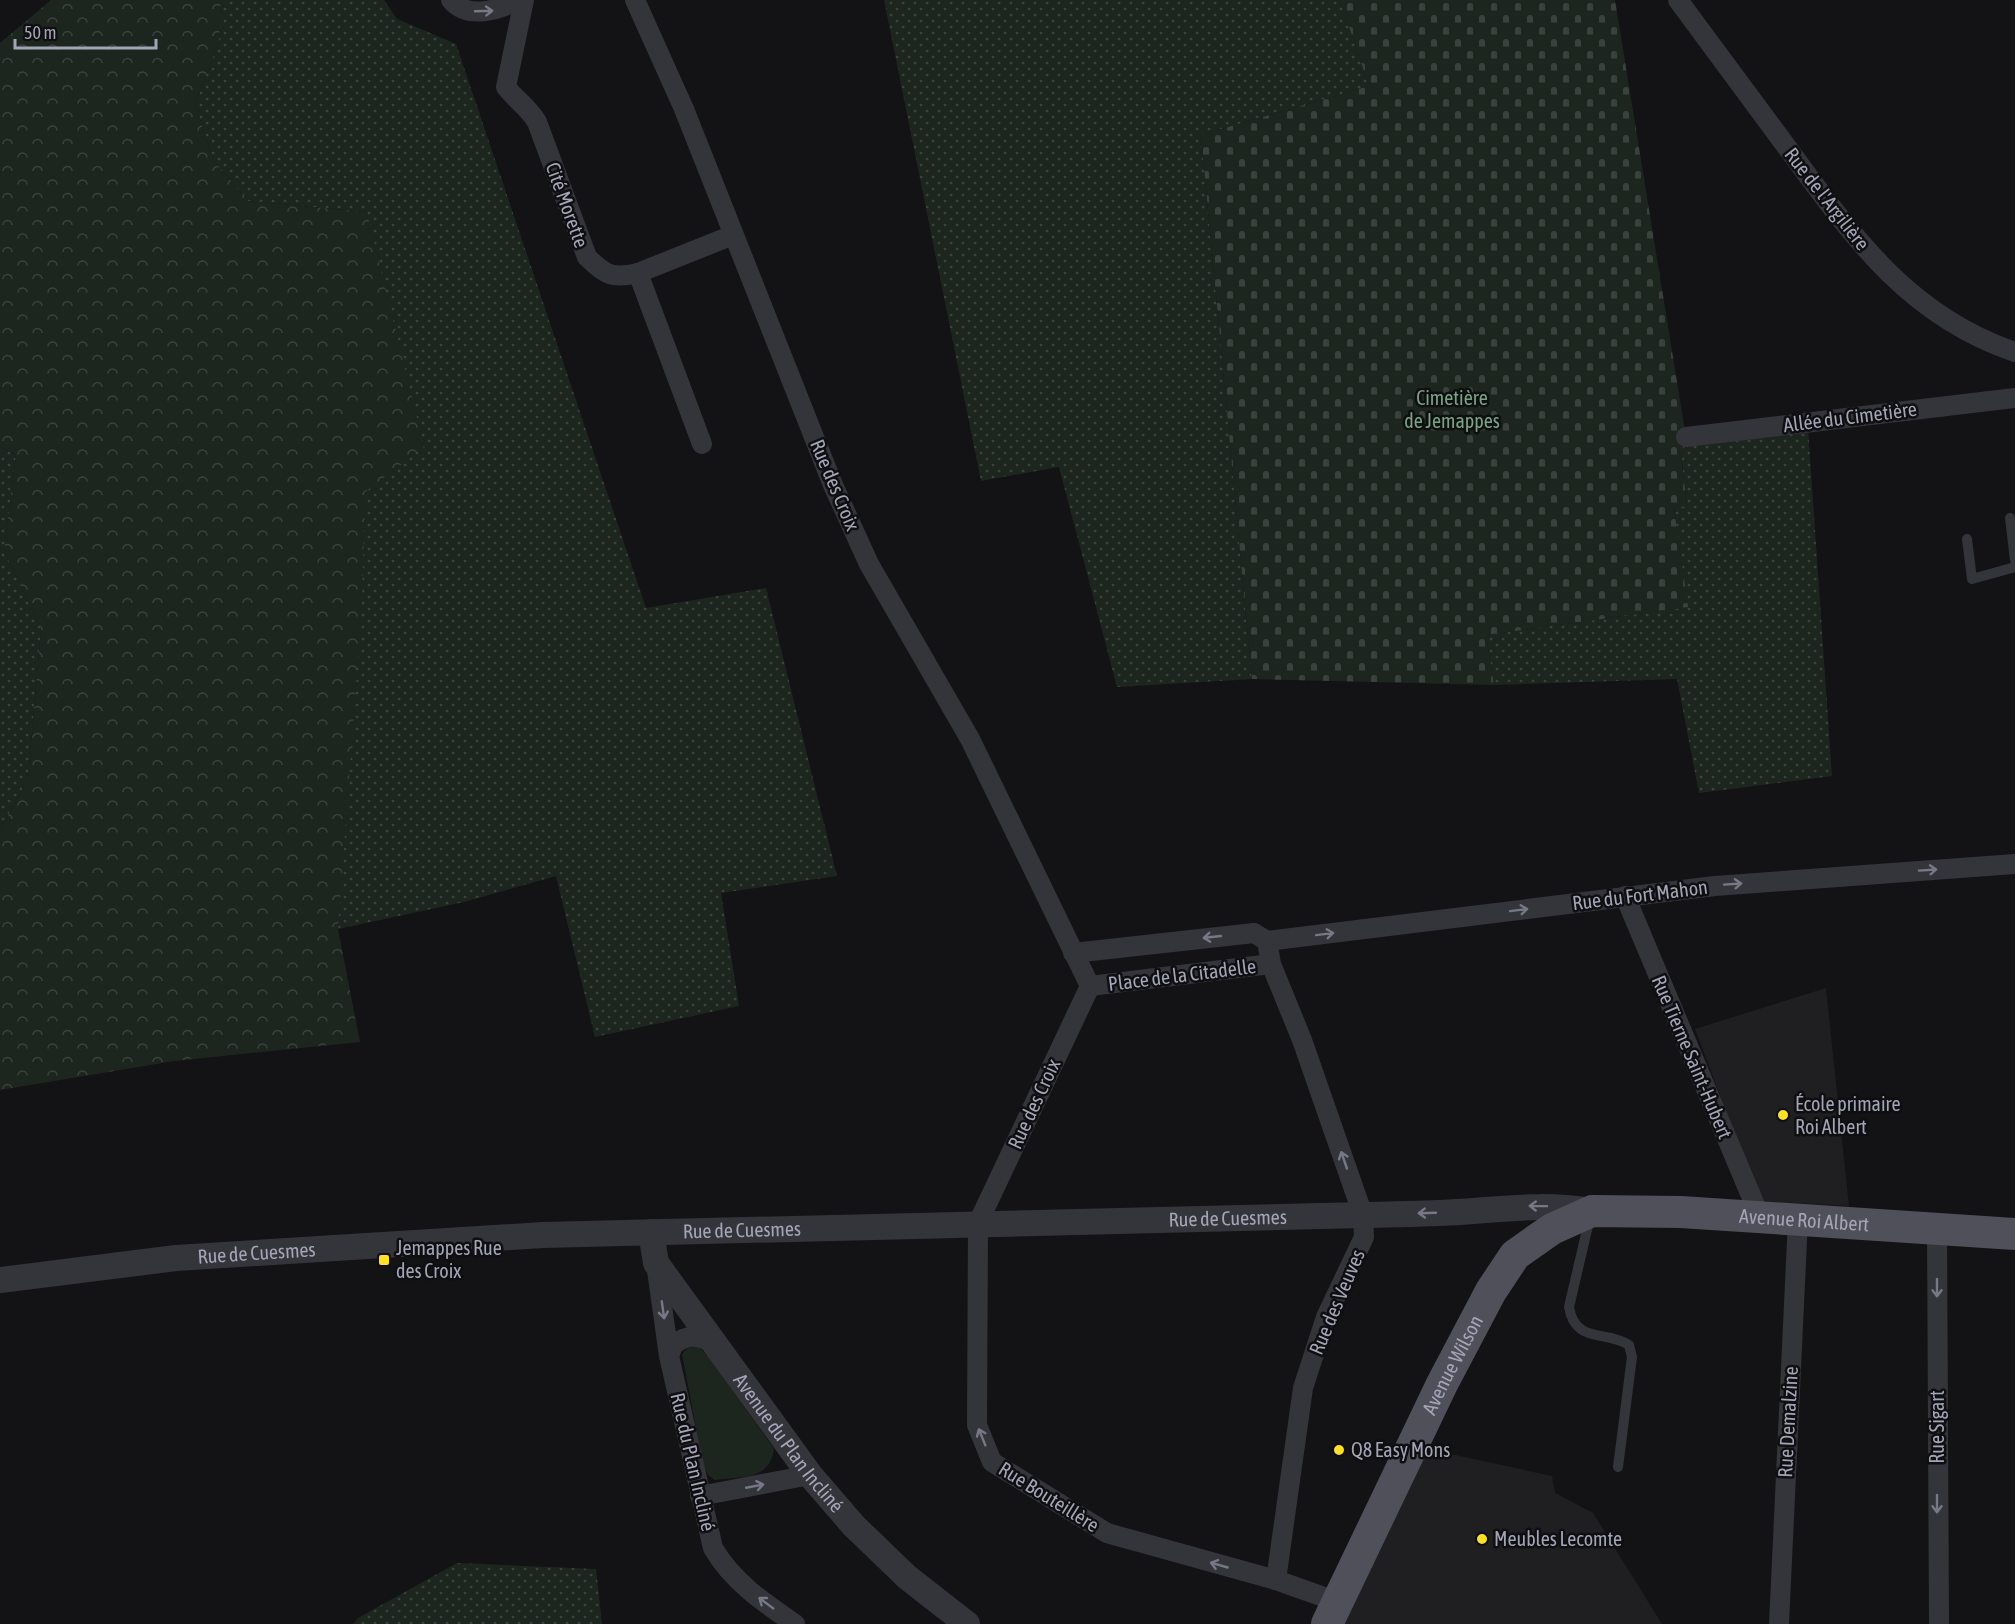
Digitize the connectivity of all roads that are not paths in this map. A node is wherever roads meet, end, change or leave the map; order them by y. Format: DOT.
graph roads {
  1 [pos="451,0"];
  2 [pos="518,0"];
  3 [pos="524,0"];
  4 [pos="634,0"];
  5 [pos="1678,0"];
  6 [pos="733,235"];
  7 [pos="638,273"];
  8 [pos="2015,352"];
  9 [pos="2015,398"];
  10 [pos="1686,436"];
  11 [pos="702,444"];
  12 [pos="2010,518"];
  13 [pos="1967,539"];
  14 [pos="2015,560"];
  15 [pos="2015,567"];
  16 [pos="2015,864"];
  17 [pos="1625,896"];
  18 [pos="1267,941"];
  19 [pos="1073,953"];
  20 [pos="1272,964"];
  21 [pos="1090,986"];
  22 [pos="1592,1211"];
  23 [pos="1363,1215"];
  24 [pos="1760,1217"];
  25 [pos="1798,1219"];
  26 [pos="978,1223"];
  27 [pos="1937,1229"];
  28 [pos="651,1232"];
  29 [pos="2015,1234"];
  30 [pos="656,1263"];
  31 [pos="0,1280"];
  32 [pos="719,1347"];
  33 [pos="669,1356"];
  34 [pos="1618,1467"];
  35 [pos="810,1475"];
  36 [pos="700,1496"];
  37 [pos="1276,1581"];
  38 [pos="1332,1613"];
  39 [pos="795,1624"];
  40 [pos="967,1624"];
  41 [pos="1779,1624"];
  42 [pos="1939,1624"];
  1 -- 2 [label="street, one-way"];
  3 -- 7 [label="street, Cité Morette"];
  4 -- 6 [label="street, Rue des Croix"];
  5 -- 8 [label="street, Rue de l'Argilière"];
  6 -- 7 [label="street"];
  6 -- 19 [label="street, Rue des Croix"];
  7 -- 11 [label="street"];
  9 -- 10 [label="street, Allée du Cimetière"];
  12 -- 14 [label="lane"];
  13 -- 15 [label="lane"];
  17 -- 16 [label="street, Rue du Fort Mahon, one-way"];
  18 -- 17 [label="street, Rue du Fort Mahon, one-way"];
  17 -- 24 [label="street, Rue Tierne Saint-Hubert"];
  18 -- 19 [label="street, Place de la Citadelle, one-way"];
  18 -- 20 [label="street, Place de la Citadelle"];
  19 -- 21 [label="street, Place de la Citadelle"];
  20 -- 21 [label="street, Place de la Citadelle"];
  23 -- 20 [label="street, Rue des Veuves, one-way"];
  21 -- 26 [label="street, Rue des Croix"];
  22 -- 23 [label="street, Rue de Cuesmes, one-way"];
  22 -- 24 [label="main road, Avenue Roi Albert"];
  22 -- 34 [label="lane"];
  22 -- 38 [label="main road, Avenue Wilson"];
  23 -- 26 [label="street, Rue de Cuesmes"];
  23 -- 37 [label="street, Rue des Veuves"];
  24 -- 25 [label="main road, Avenue Roi Albert"];
  25 -- 27 [label="main road, Avenue Roi Albert"];
  25 -- 41 [label="street, Rue Demalzine"];
  26 -- 28 [label="street, Rue de Cuesmes"];
  37 -- 26 [label="street, Rue Bouteillère, one-way"];
  27 -- 29 [label="main road, Avenue Roi Albert"];
  27 -- 42 [label="street, Rue Sigart, one-way"];
  28 -- 30 [label="street, Avenue du Plan Incliné"];
  28 -- 31 [label="street, Rue de Cuesmes"];
  30 -- 32 [label="street, Avenue du Plan Incliné"];
  30 -- 33 [label="street, Rue du Plan Incliné, one-way"];
  32 -- 33 [label="street"];
  32 -- 35 [label="street, Avenue du Plan Incliné"];
  33 -- 36 [label="street, Rue du Plan Incliné"];
  36 -- 35 [label="street, one-way"];
  35 -- 40 [label="street, Avenue du Plan Incliné"];
  39 -- 36 [label="street, Rue du Plan Incliné, one-way"];
  37 -- 38 [label="street, Rue Bouteillère"];
}
